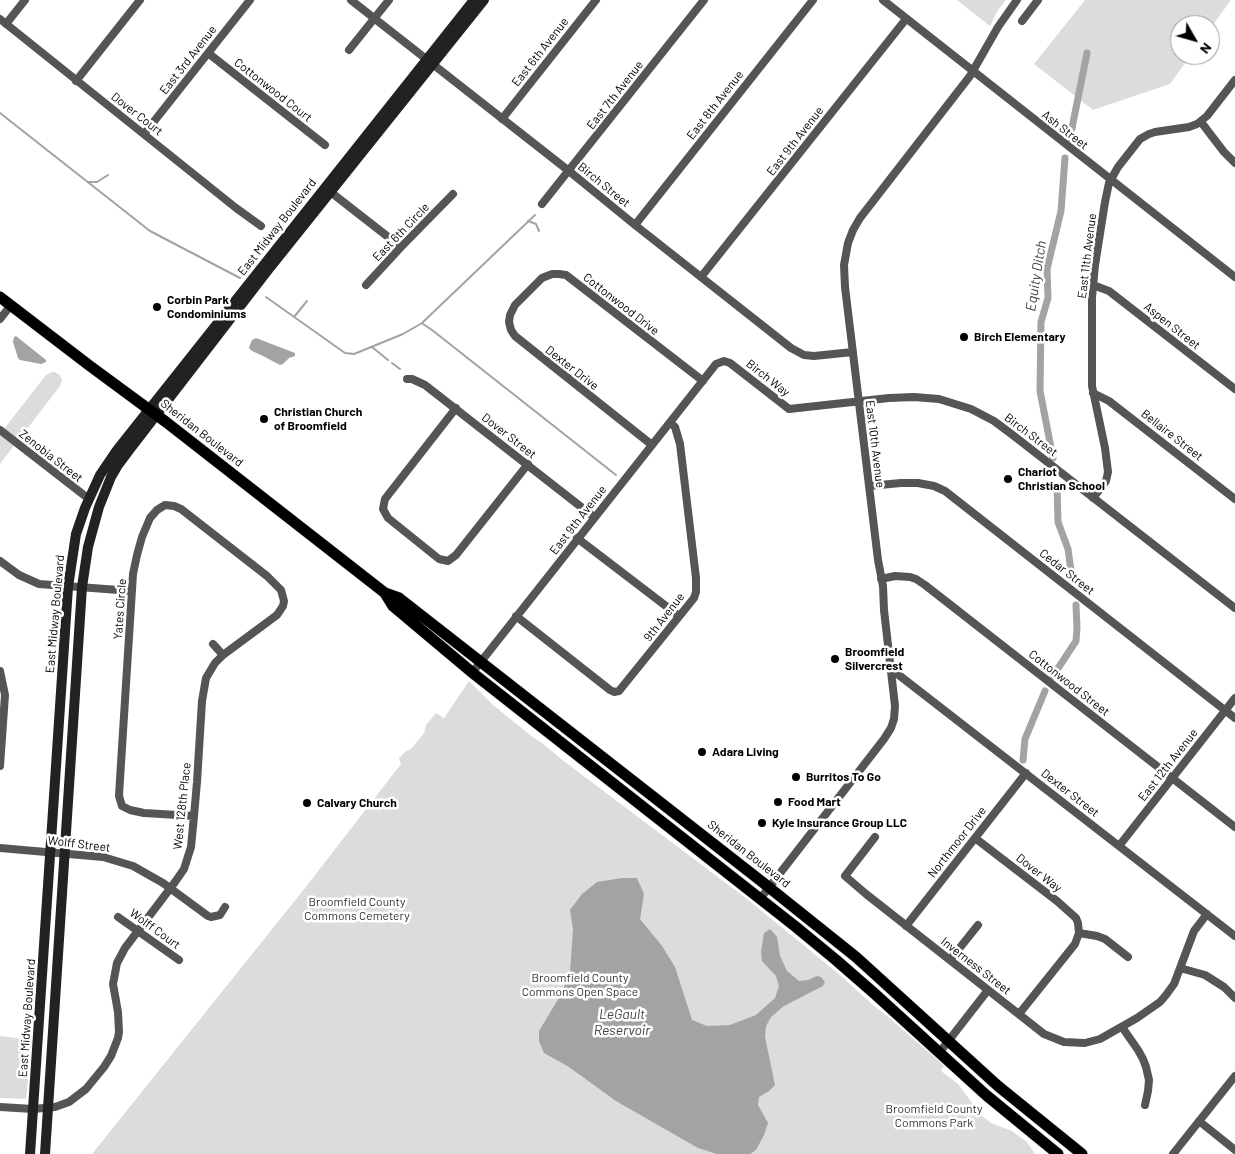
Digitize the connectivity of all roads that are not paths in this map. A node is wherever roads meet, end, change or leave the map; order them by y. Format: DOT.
graph roads {
  1 [pos="25,0"];
  2 [pos="140,0"];
  3 [pos="250,0"];
  4 [pos="351,0"];
  5 [pos="389,0"];
  6 [pos="474,0"];
  7 [pos="484,0"];
  8 [pos="596,0"];
  9 [pos="704,0"];
  10 [pos="812,0"];
  11 [pos="883,0"];
  12 [pos="1017,0"];
  13 [pos="1038,0"];
  14 [pos="374,18"];
  15 [pos="906,18"];
  16 [pos="3,21"];
  17 [pos="1022,21"];
  18 [pos="349,50"];
  19 [pos="208,53"];
  20 [pos="430,62"];
  21 [pos="973,72"];
  22 [pos="1235,80"];
  23 [pos="76,81"];
  24 [pos="502,119"];
  25 [pos="1201,122"];
  26 [pos="144,134"];
  27 [pos="325,145"];
  28 [pos="1235,163"];
  29 [pos="569,171"];
  30 [pos="1110,180"];
  31 [pos="328,189"];
  32 [pos="454,194"];
  33 [pos="542,204"];
  34 [pos="635,225"];
  35 [pos="261,226"];
  36 [pos="401,247"];
  37 [pos="1235,277"];
  38 [pos="701,278"];
  39 [pos="366,285"];
  40 [pos="1093,285"];
  41 [pos="0,296"];
  42 [pos="524,296"];
  43 [pos="11,305"];
  44 [pos="0,319"];
  45 [pos="853,352"];
  46 [pos="407,379"];
  47 [pos="703,381"];
  48 [pos="1235,389"];
  49 [pos="1093,393"];
  50 [pos="859,402"];
  51 [pos="456,408"];
  52 [pos="152,412"];
  53 [pos="670,422"];
  54 [pos="0,430"];
  55 [pos="652,445"];
  56 [pos="528,464"];
  57 [pos="869,486"];
  58 [pos="1093,498"];
  59 [pos="89,499"];
  60 [pos="1235,499"];
  61 [pos="594,517"];
  62 [pos="577,538"];
  63 [pos="0,561"];
  64 [pos="882,579"];
  65 [pos="68,586"];
  66 [pos="82,587"];
  67 [pos="132,592"];
  68 [pos="385,593"];
  69 [pos="284,599"];
  70 [pos="294,600"];
  71 [pos="1235,608"];
  72 [pos="516,616"];
  73 [pos="679,616"];
  74 [pos="213,644"];
  75 [pos="223,655"];
  76 [pos="480,661"];
  77 [pos="891,669"];
  78 [pos="0,671"];
  79 [pos="472,673"];
  80 [pos="1235,698"];
  81 [pos="1225,710"];
  82 [pos="1235,718"];
  83 [pos="0,766"];
  84 [pos="1026,773"];
  85 [pos="1172,778"];
  86 [pos="194,816"];
  87 [pos="1235,827"];
  88 [pos="875,836"];
  89 [pos="975,838"];
  90 [pos="1119,846"];
  91 [pos="0,848"];
  92 [pos="50,852"];
  93 [pos="65,853"];
  94 [pos="769,887"];
  95 [pos="171,888"];
  96 [pos="760,899"];
  97 [pos="225,908"];
  98 [pos="1207,914"];
  99 [pos="118,917"];
  100 [pos="978,925"];
  101 [pos="906,926"];
  102 [pos="138,931"];
  103 [pos="1079,933"];
  104 [pos="1235,936"];
  105 [pos="1128,957"];
  106 [pos="179,960"];
  107 [pos="950,960"];
  108 [pos="1180,968"];
  109 [pos="988,990"];
  110 [pos="1235,998"];
  111 [pos="1019,1014"];
  112 [pos="1122,1027"];
  113 [pos="119,1032"];
  114 [pos="128,1034"];
  115 [pos="948,1042"];
  116 [pos="939,1054"];
  117 [pos="1235,1076"];
  118 [pos="1145,1105"];
  119 [pos="0,1106"];
  120 [pos="48,1107"];
  121 [pos="33,1108"];
  122 [pos="1199,1121"];
  123 [pos="1235,1150"];
  124 [pos="30,1154"];
  125 [pos="45,1154"];
  126 [pos="1058,1154"];
  127 [pos="1082,1154"];
  128 [pos="1173,1154"];
  1 -- 16 [label="street"];
  2 -- 23 [label="street"];
  3 -- 19 [label="street, East 3rd Avenue"];
  4 -- 14 [label="street, Birch Street"];
  5 -- 14 [label="street"];
  6 -- 20 [label="main road, East Midway Boulevard"];
  7 -- 20 [label="main road, East Midway Boulevard"];
  8 -- 24 [label="street, East 6th Avenue"];
  9 -- 29 [label="street, East 7th Avenue"];
  10 -- 34 [label="street, East 8th Avenue"];
  11 -- 15 [label="street, Ash Street"];
  12 -- 21 [label="street, East 10th Avenue"];
  13 -- 17 [label="street"];
  14 -- 18 [label="street"];
  14 -- 20 [label="street, Birch Street"];
  15 -- 21 [label="street, Ash Street"];
  15 -- 38 [label="street, East 9th Avenue"];
  16 -- 23 [label="street, Dover Court"];
  19 -- 26 [label="street, East 3rd Avenue"];
  19 -- 27 [label="street, Cottonwood Court"];
  20 -- 24 [label="street, Birch Street"];
  20 -- 31 [label="main road, East Midway Boulevard"];
  21 -- 30 [label="street, Ash Street"];
  21 -- 45 [label="street, East 10th Avenue"];
  22 -- 25 [label="street"];
  23 -- 26 [label="street, Dover Court"];
  24 -- 29 [label="street, Birch Street"];
  25 -- 28 [label="street"];
  25 -- 30 [label="street, East 11th Avenue"];
  26 -- 35 [label="street, Dover Court"];
  29 -- 33 [label="street, East 7th Avenue"];
  29 -- 34 [label="street, Birch Street"];
  30 -- 37 [label="street, Ash Street"];
  30 -- 40 [label="street, East 11th Avenue"];
  31 -- 36 [label="street"];
  31 -- 52 [label="main road, East Midway Boulevard"];
  32 -- 36 [label="street, East 6th Circle"];
  34 -- 38 [label="street, Birch Street"];
  36 -- 39 [label="street, East 6th Circle"];
  38 -- 45 [label="street, Birch Street"];
  40 -- 48 [label="street, Aspen Street"];
  40 -- 49 [label="street, East 11th Avenue"];
  41 -- 43 [label="main road, Sheridan Boulevard"];
  42 -- 47 [label="street, Cottonwood Drive"];
  42 -- 55 [label="street, Dexter Drive"];
  43 -- 44 [label="street"];
  43 -- 52 [label="main road, Sheridan Boulevard"];
  45 -- 50 [label="street, East 10th Avenue"];
  46 -- 51 [label="street, Dover Street"];
  47 -- 50 [label="street, Birch Way"];
  47 -- 53 [label="street, East 9th Avenue"];
  49 -- 58 [label="street, East 11th Avenue"];
  49 -- 60 [label="street, Bellaire Street"];
  50 -- 57 [label="street, East 10th Avenue"];
  50 -- 58 [label="street, Birch Street"];
  51 -- 56 [label="street, Dover Street"];
  51 -- 56 [label="street"];
  52 -- 59 [label="main road, East Midway Boulevard"];
  52 -- 66 [label="main road, East Midway Boulevard"];
  52 -- 68 [label="main road, Sheridan Boulevard"];
  53 -- 55 [label="street, East 9th Avenue"];
  53 -- 73 [label="street, 9th Avenue"];
  54 -- 59 [label="street, Zenobia Street"];
  55 -- 61 [label="street, East 9th Avenue"];
  56 -- 61 [label="street, Dover Street"];
  57 -- 64 [label="street, East 10th Avenue"];
  57 -- 81 [label="street, Cedar Street"];
  58 -- 71 [label="street, Birch Street"];
  59 -- 65 [label="main road, East Midway Boulevard"];
  61 -- 62 [label="street, East 9th Avenue"];
  62 -- 72 [label="street, East 9th Avenue"];
  62 -- 73 [label="street"];
  63 -- 65 [label="street"];
  64 -- 77 [label="street, East 10th Avenue"];
  64 -- 85 [label="street, Cottonwood Street"];
  65 -- 66 [label="street"];
  65 -- 92 [label="main road, East Midway Boulevard"];
  66 -- 67 [label="street"];
  66 -- 93 [label="main road, East Midway Boulevard"];
  67 -- 69 [label="street, Yates Circle"];
  67 -- 86 [label="street, Yates Circle"];
  68 -- 76 [label="main road, Sheridan Boulevard"];
  68 -- 79 [label="main road, Sheridan Boulevard"];
  69 -- 70 [label="street"];
  69 -- 75 [label="street, West 128th Place"];
  72 -- 73 [label="street, 9th Avenue"];
  72 -- 76 [label="street, East 9th Avenue"];
  74 -- 75 [label="street"];
  75 -- 86 [label="street, West 128th Place"];
  76 -- 79 [label="street, East 9th Avenue"];
  76 -- 94 [label="main road, Sheridan Boulevard"];
  77 -- 84 [label="street, Dexter Street"];
  77 -- 94 [label="street, East 10th Avenue"];
  78 -- 83 [label="street"];
  79 -- 96 [label="main road, Sheridan Boulevard"];
  80 -- 81 [label="street, East 12th Avenue"];
  81 -- 82 [label="street, Cedar Street"];
  81 -- 85 [label="street, East 12th Avenue"];
  84 -- 89 [label="street, Northmoor Drive"];
  84 -- 90 [label="street, Dexter Street"];
  85 -- 87 [label="street, Cottonwood Street"];
  85 -- 90 [label="street, East 12th Avenue"];
  86 -- 95 [label="street, West 128th Place"];
  88 -- 101 [label="street, Inverness Street"];
  89 -- 101 [label="street, Northmoor Drive"];
  89 -- 103 [label="street, Dover Way"];
  90 -- 98 [label="street, Dexter Street"];
  91 -- 92 [label="street, Wolff Street"];
  92 -- 93 [label="street, Wolff Street"];
  92 -- 121 [label="main road, East Midway Boulevard"];
  93 -- 95 [label="street, Wolff Street"];
  93 -- 120 [label="main road, East Midway Boulevard"];
  94 -- 96 [label="street, East 10th Avenue"];
  94 -- 115 [label="main road, Sheridan Boulevard"];
  95 -- 97 [label="street, Wolff Street"];
  95 -- 102 [label="street, West 128th Place"];
  96 -- 116 [label="main road, Sheridan Boulevard"];
  98 -- 104 [label="street, Dexter Street"];
  98 -- 108 [label="street"];
  99 -- 102 [label="street, Wolff Court"];
  100 -- 107 [label="street"];
  101 -- 107 [label="street, Inverness Street"];
  102 -- 106 [label="street, Wolff Court"];
  102 -- 113 [label="street, West 128th Place"];
  103 -- 105 [label="street"];
  103 -- 111 [label="street"];
  107 -- 109 [label="street, Inverness Street"];
  108 -- 110 [label="street"];
  108 -- 112 [label="street"];
  109 -- 111 [label="street, Inverness Street"];
  109 -- 115 [label="street"];
  111 -- 112 [label="street, Inverness Street"];
  112 -- 118 [label="street"];
  113 -- 114 [label="street"];
  113 -- 120 [label="street, West 128th Place"];
  115 -- 116 [label="street"];
  115 -- 127 [label="main road, Sheridan Boulevard"];
  116 -- 126 [label="main road, Sheridan Boulevard"];
  117 -- 122 [label="street"];
  119 -- 121 [label="street, West 128th Place"];
  120 -- 121 [label="street, West 128th Place"];
  120 -- 125 [label="main road, East Midway Boulevard"];
  121 -- 124 [label="main road, East Midway Boulevard"];
  122 -- 123 [label="street"];
  122 -- 128 [label="street"];
}
